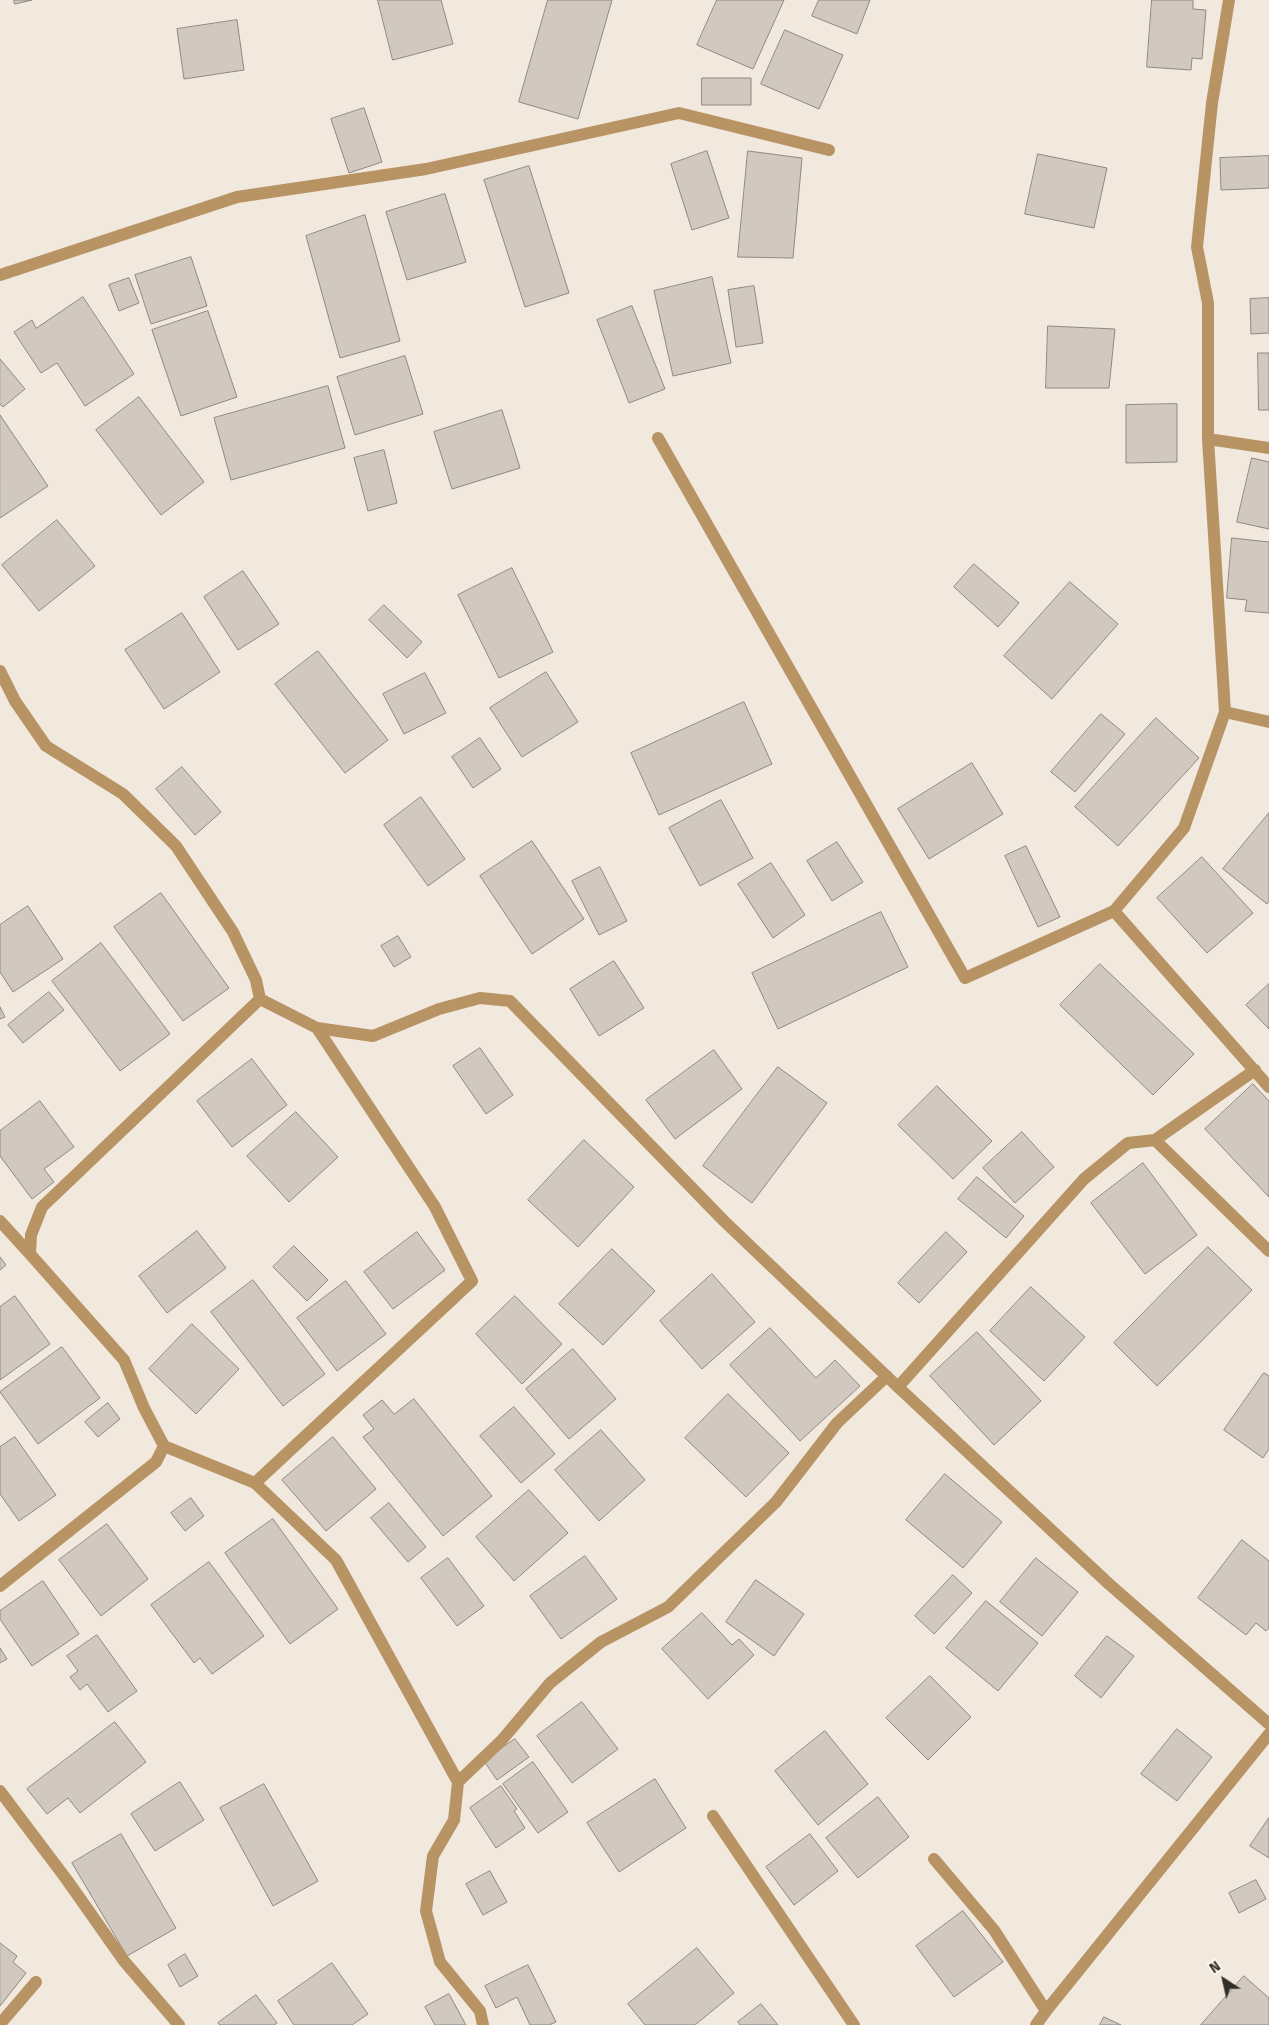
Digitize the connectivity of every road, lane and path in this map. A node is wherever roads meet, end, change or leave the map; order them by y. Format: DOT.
graph roads {
  1 [pos="1229,0"];
  2 [pos="829,150"];
  3 [pos="0,275"];
  4 [pos="658,438"];
  5 [pos="1208,439"];
  6 [pos="1269,448"];
  7 [pos="0,671"];
  8 [pos="1225,712"];
  9 [pos="1269,722"];
  10 [pos="1114,911"];
  11 [pos="260,999"];
  12 [pos="317,1028"];
  13 [pos="1254,1070"];
  14 [pos="1269,1087"];
  15 [pos="1155,1140"];
  16 [pos="0,1221"];
  17 [pos="1269,1251"];
  18 [pos="30,1254"];
  19 [pos="887,1376"];
  20 [pos="898,1387"];
  21 [pos="164,1446"];
  22 [pos="255,1483"];
  23 [pos="0,1586"];
  24 [pos="1269,1724"];
  25 [pos="1267,1739"];
  26 [pos="458,1782"];
  27 [pos="0,1791"];
  28 [pos="713,1816"];
  29 [pos="934,1859"];
  30 [pos="36,1982"];
  31 [pos="1046,2010"];
  32 [pos="0,2024"];
  33 [pos="179,2025"];
  34 [pos="483,2025"];
  35 [pos="854,2025"];
  36 [pos="1036,2025"];
  1 -- 5 [label="street"];
  2 -- 3 [label="street"];
  4 -- 10 [label="street"];
  5 -- 6 [label="street"];
  5 -- 8 [label="street"];
  7 -- 11 [label="street"];
  8 -- 9 [label="street"];
  8 -- 10 [label="street"];
  10 -- 13 [label="street"];
  11 -- 12 [label="street"];
  11 -- 18 [label="street"];
  12 -- 19 [label="street"];
  12 -- 22 [label="street"];
  13 -- 14 [label="street"];
  13 -- 15 [label="street"];
  15 -- 17 [label="street"];
  15 -- 20 [label="street"];
  16 -- 18 [label="street"];
  18 -- 21 [label="street"];
  19 -- 20 [label="street"];
  19 -- 26 [label="street"];
  20 -- 24 [label="street"];
  21 -- 22 [label="street"];
  21 -- 23 [label="street"];
  22 -- 26 [label="street"];
  25 -- 31 [label="street"];
  26 -- 34 [label="street"];
  27 -- 33 [label="street"];
  28 -- 35 [label="street"];
  29 -- 31 [label="street"];
  30 -- 32 [label="street"];
  31 -- 36 [label="street"];
}
